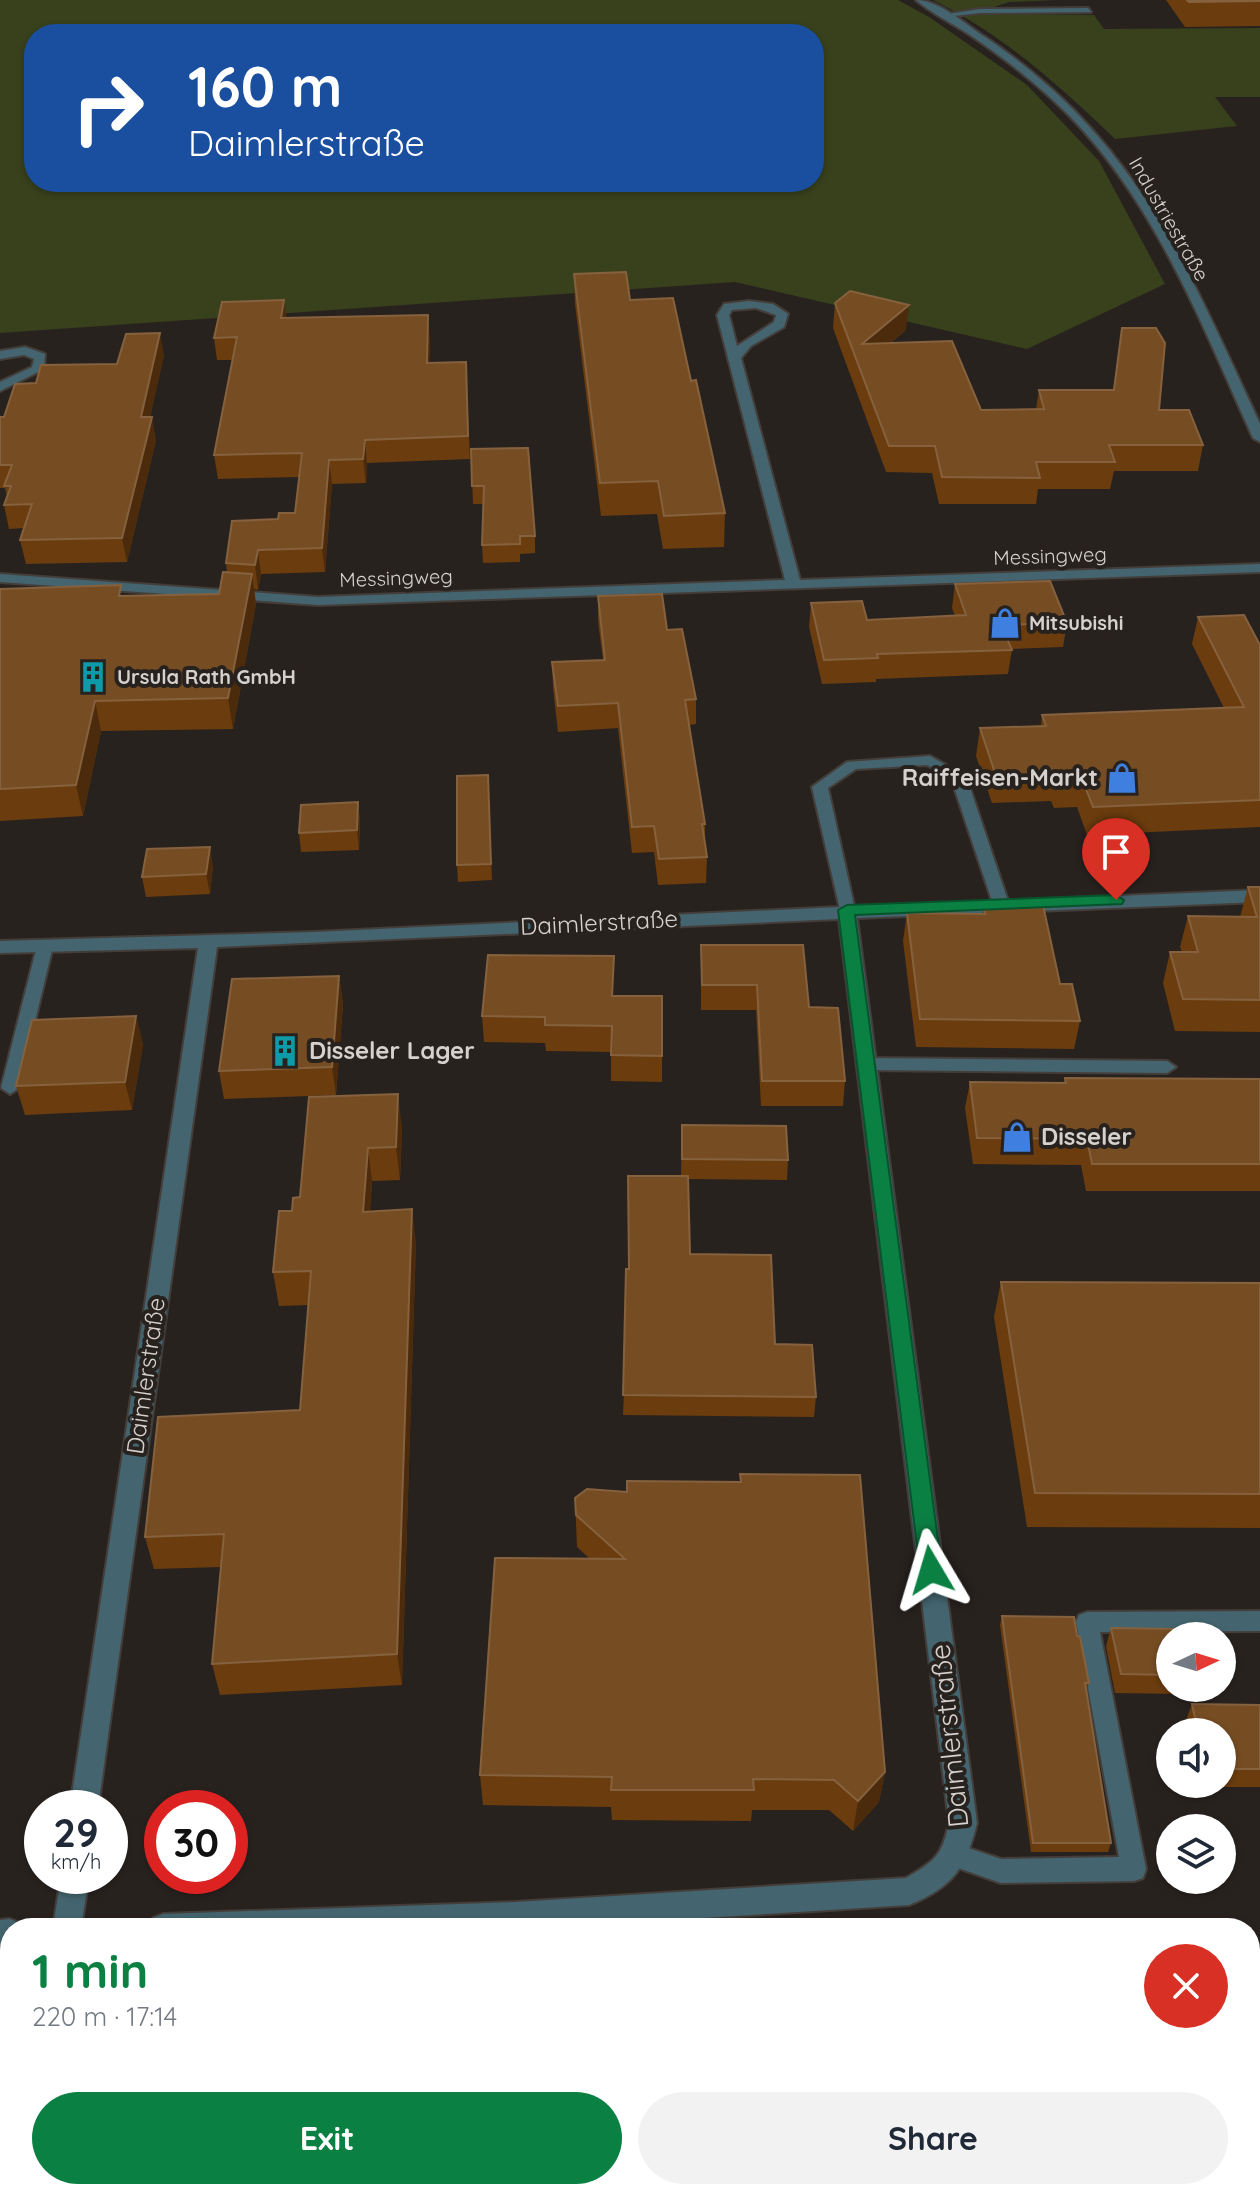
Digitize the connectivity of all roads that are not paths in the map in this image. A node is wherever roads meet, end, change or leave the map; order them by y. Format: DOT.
graph roads {
  1 [pos="920,0"];
  2 [pos="1088,10"];
  3 [pos="945,15"];
  4 [pos="0,355"];
  5 [pos="735,357"];
  6 [pos="0,387"];
  7 [pos="1260,438"];
  8 [pos="1260,568"];
  9 [pos="0,578"];
  10 [pos="794,585"];
  11 [pos="1260,896"];
  12 [pos="1001,904"];
  13 [pos="847,910"];
  14 [pos="208,944"];
  15 [pos="45,946"];
  16 [pos="0,947"];
  17 [pos="868,1064"];
  18 [pos="1167,1067"];
  19 [pos="10,1088"];
  20 [pos="1260,1621"];
  21 [pos="87,1790"];
  22 [pos="956,1856"];
  23 [pos="72,1894"];
  24 [pos="69,1918"];
  25 [pos="457,1918"];
  1 -- 3 [label="street, Industriestraße"];
  2 -- 3 [label="lane"];
  3 -- 7 [label="street, Industriestraße"];
  4 -- 6 [label="street"];
  5 -- 5 [label="street"];
  5 -- 10 [label="street"];
  8 -- 10 [label="street, Messingweg"];
  9 -- 10 [label="street, Messingweg"];
  11 -- 12 [label="street, Daimlerstraße"];
  12 -- 13 [label="street, Daimlerstraße"];
  12 -- 13 [label="lane"];
  13 -- 14 [label="street, Daimlerstraße"];
  13 -- 17 [label="street, Daimlerstraße"];
  14 -- 15 [label="street, Daimlerstraße"];
  14 -- 21 [label="street, Daimlerstraße"];
  15 -- 16 [label="street, Daimlerstraße"];
  15 -- 19 [label="lane"];
  17 -- 18 [label="lane"];
  17 -- 22 [label="street, Daimlerstraße"];
  20 -- 22 [label="lane"];
  22 -- 25 [label="street, Daimlerstraße"];
  23 -- 24 [label="street"];
}
